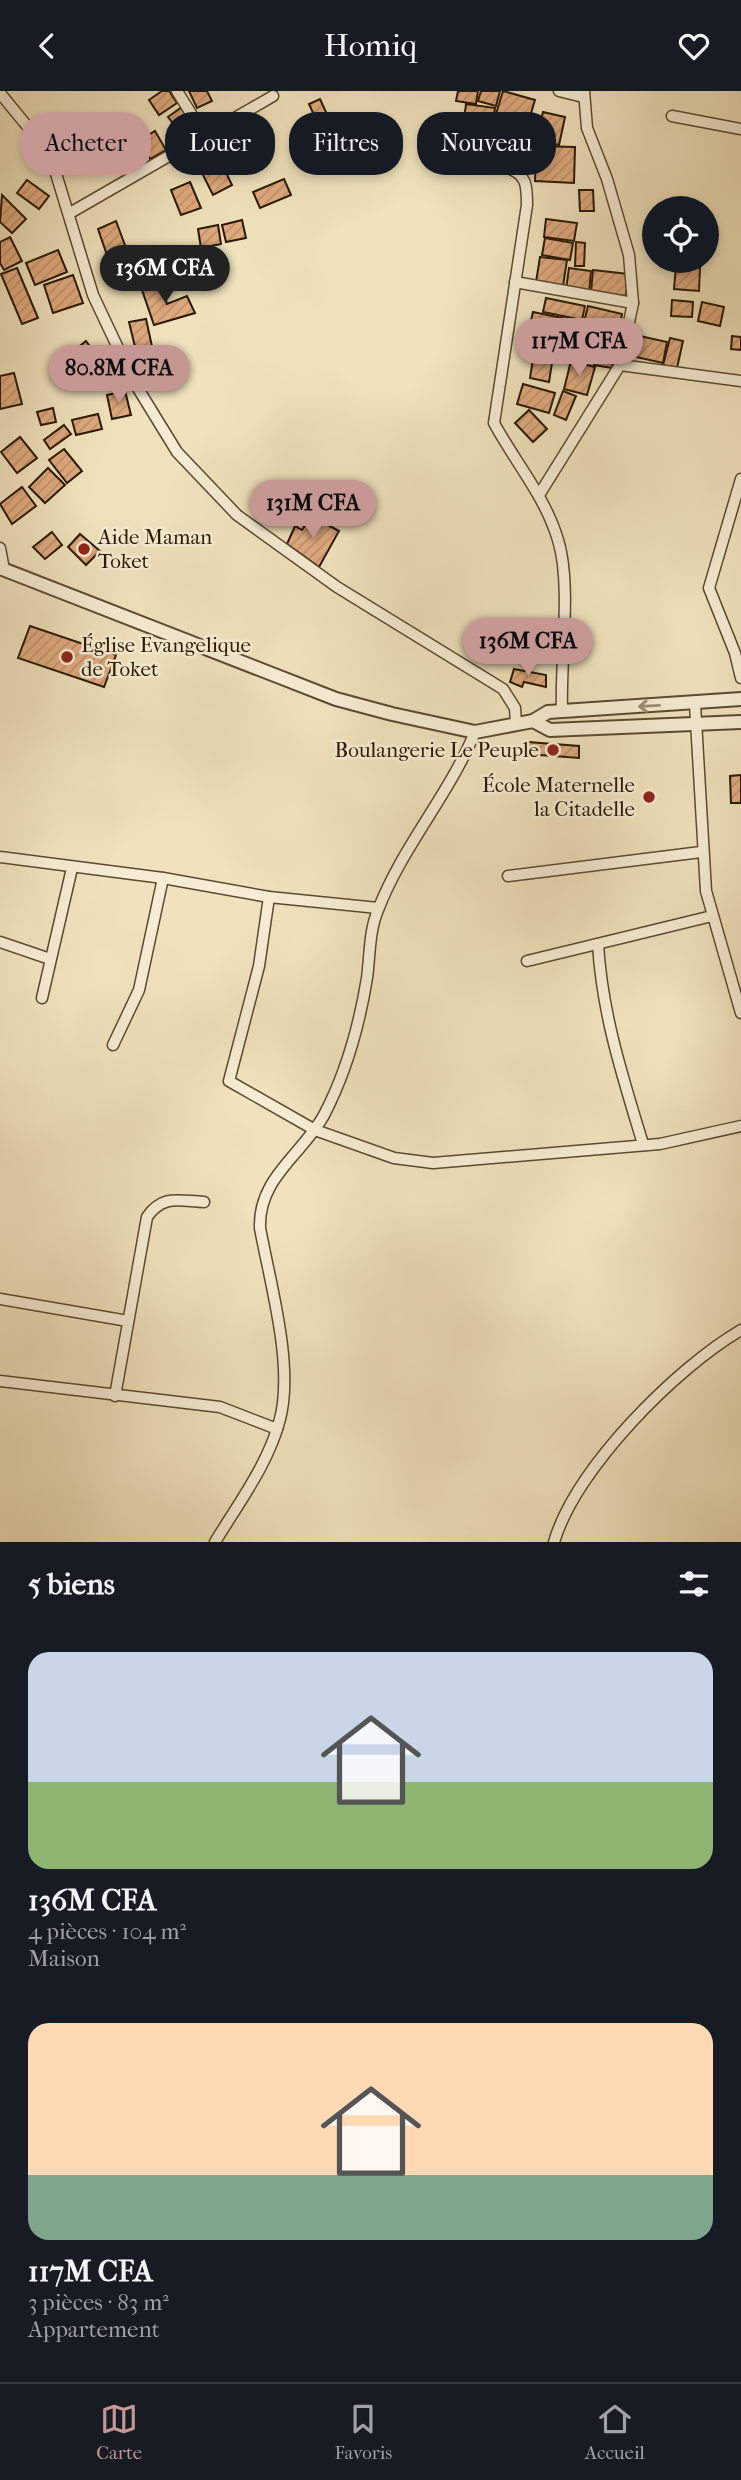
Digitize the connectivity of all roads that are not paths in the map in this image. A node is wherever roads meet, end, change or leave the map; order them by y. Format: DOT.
graph roads {
  1 [pos="177,91"];
  2 [pos="559,91"];
  3 [pos="5,94"];
  4 [pos="583,94"];
  5 [pos="273,96"];
  6 [pos="190,112"];
  7 [pos="246,112"];
  8 [pos="672,115"];
  9 [pos="741,129"];
  10 [pos="165,159"];
  11 [pos="522,175"];
  12 [pos="70,213"];
  13 [pos="515,282"];
  14 [pos="633,303"];
  15 [pos="620,365"];
  16 [pos="741,381"];
  17 [pos="741,479"];
  18 [pos="539,495"];
  19 [pos="0,548"];
  20 [pos="2,569"];
  21 [pos="741,678"];
  22 [pos="741,699"];
  23 [pos="695,704"];
  24 [pos="562,710"];
  25 [pos="533,721"];
  26 [pos="741,722"];
  27 [pos="516,723"];
  28 [pos="696,723"];
  29 [pos="475,732"];
  30 [pos="701,852"];
  31 [pos="0,857"];
  32 [pos="72,869"];
  33 [pos="508,876"];
  34 [pos="163,878"];
  35 [pos="269,897"];
  36 [pos="378,908"];
  37 [pos="712,916"];
  38 [pos="0,943"];
  39 [pos="598,944"];
  40 [pos="50,958"];
  41 [pos="527,961"];
  42 [pos="42,997"];
  43 [pos="741,1013"];
  44 [pos="113,1045"];
  45 [pos="741,1126"];
  46 [pos="315,1130"];
  47 [pos="643,1144"];
  48 [pos="204,1202"];
  49 [pos="0,1299"];
  50 [pos="128,1321"];
  51 [pos="741,1329"];
  52 [pos="0,1381"];
  53 [pos="115,1396"];
  54 [pos="276,1429"];
  55 [pos="215,1542"];
  56 [pos="554,1542"];
  1 -- 6 [label="street"];
  2 -- 4 [label="street"];
  3 -- 12 [label="street"];
  4 -- 14 [label="street"];
  5 -- 7 [label="street"];
  8 -- 9 [label="street"];
  10 -- 12 [label="street"];
  11 -- 13 [label="street"];
  12 -- 27 [label="street"];
  13 -- 14 [label="street"];
  13 -- 18 [label="street"];
  14 -- 15 [label="street"];
  15 -- 16 [label="street"];
  15 -- 18 [label="street"];
  17 -- 21 [label="street"];
  18 -- 24 [label="street"];
  19 -- 20 [label="street"];
  20 -- 29 [label="street"];
  22 -- 23 [label="street"];
  23 -- 24 [label="street, one-way"];
  23 -- 28 [label="street"];
  24 -- 25 [label="street"];
  25 -- 27 [label="street"];
  25 -- 28 [label="street"];
  26 -- 28 [label="street"];
  27 -- 29 [label="street"];
  28 -- 30 [label="street"];
  29 -- 36 [label="street"];
  30 -- 33 [label="street"];
  30 -- 37 [label="street"];
  31 -- 32 [label="street"];
  32 -- 34 [label="street"];
  32 -- 40 [label="street"];
  34 -- 35 [label="street"];
  34 -- 44 [label="street"];
  35 -- 36 [label="street"];
  35 -- 46 [label="street"];
  36 -- 46 [label="street"];
  37 -- 39 [label="street"];
  37 -- 43 [label="street"];
  38 -- 40 [label="street"];
  39 -- 41 [label="street"];
  39 -- 47 [label="street"];
  40 -- 42 [label="street"];
  45 -- 47 [label="street"];
  46 -- 47 [label="street"];
  46 -- 54 [label="street"];
  48 -- 50 [label="street"];
  49 -- 50 [label="street"];
  50 -- 53 [label="street"];
  51 -- 56 [label="street"];
  52 -- 53 [label="street"];
  53 -- 54 [label="street"];
  54 -- 55 [label="street"];
}
